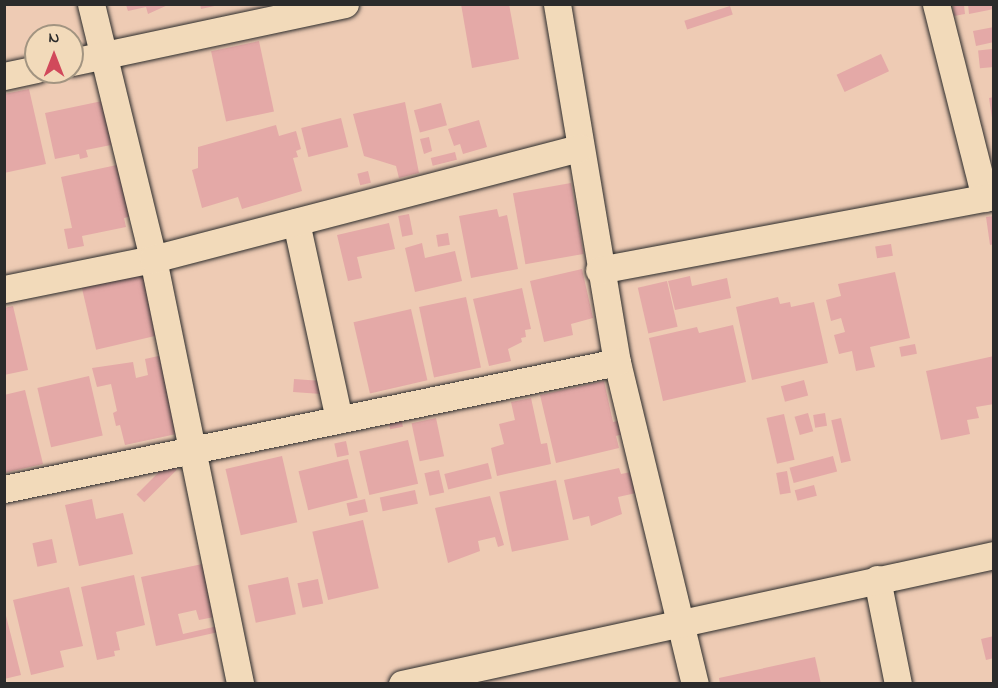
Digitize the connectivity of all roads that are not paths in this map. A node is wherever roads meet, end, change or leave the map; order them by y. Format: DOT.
graph roads {
  1 [pos="91,4"];
  2 [pos="345,4"];
  3 [pos="557,4"];
  4 [pos="936,4"];
  5 [pos="104,55"];
  6 [pos="84,59"];
  7 [pos="24,72"];
  8 [pos="4,76"];
  9 [pos="580,148"];
  10 [pos="989,197"];
  11 [pos="296,222"];
  12 [pos="153,259"];
  13 [pos="599,270"];
  14 [pos="4,289"];
  15 [pos="617,362"];
  16 [pos="339,419"];
  17 [pos="192,449"];
  18 [pos="4,489"];
  19 [pos="993,555"];
  20 [pos="877,579"];
  21 [pos="678,621"];
  22 [pos="240,684"];
  23 [pos="402,684"];
  24 [pos="695,684"];
  25 [pos="898,684"];
  1 -- 5 [label="street"];
  2 -- 5 [label="street"];
  3 -- 9 [label="street"];
  4 -- 10 [label="street"];
  5 -- 6 [label="street"];
  5 -- 12 [label="street"];
  7 -- 8 [label="street"];
  9 -- 11 [label="street"];
  9 -- 13 [label="street"];
  10 -- 13 [label="street"];
  11 -- 12 [label="street"];
  11 -- 16 [label="street"];
  12 -- 14 [label="street"];
  12 -- 17 [label="street"];
  13 -- 15 [label="street"];
  15 -- 16 [label="street"];
  15 -- 21 [label="street"];
  16 -- 17 [label="street"];
  17 -- 18 [label="street"];
  17 -- 22 [label="street"];
  19 -- 20 [label="street"];
  20 -- 21 [label="street"];
  20 -- 25 [label="street"];
  21 -- 23 [label="street"];
  21 -- 24 [label="street"];
}
